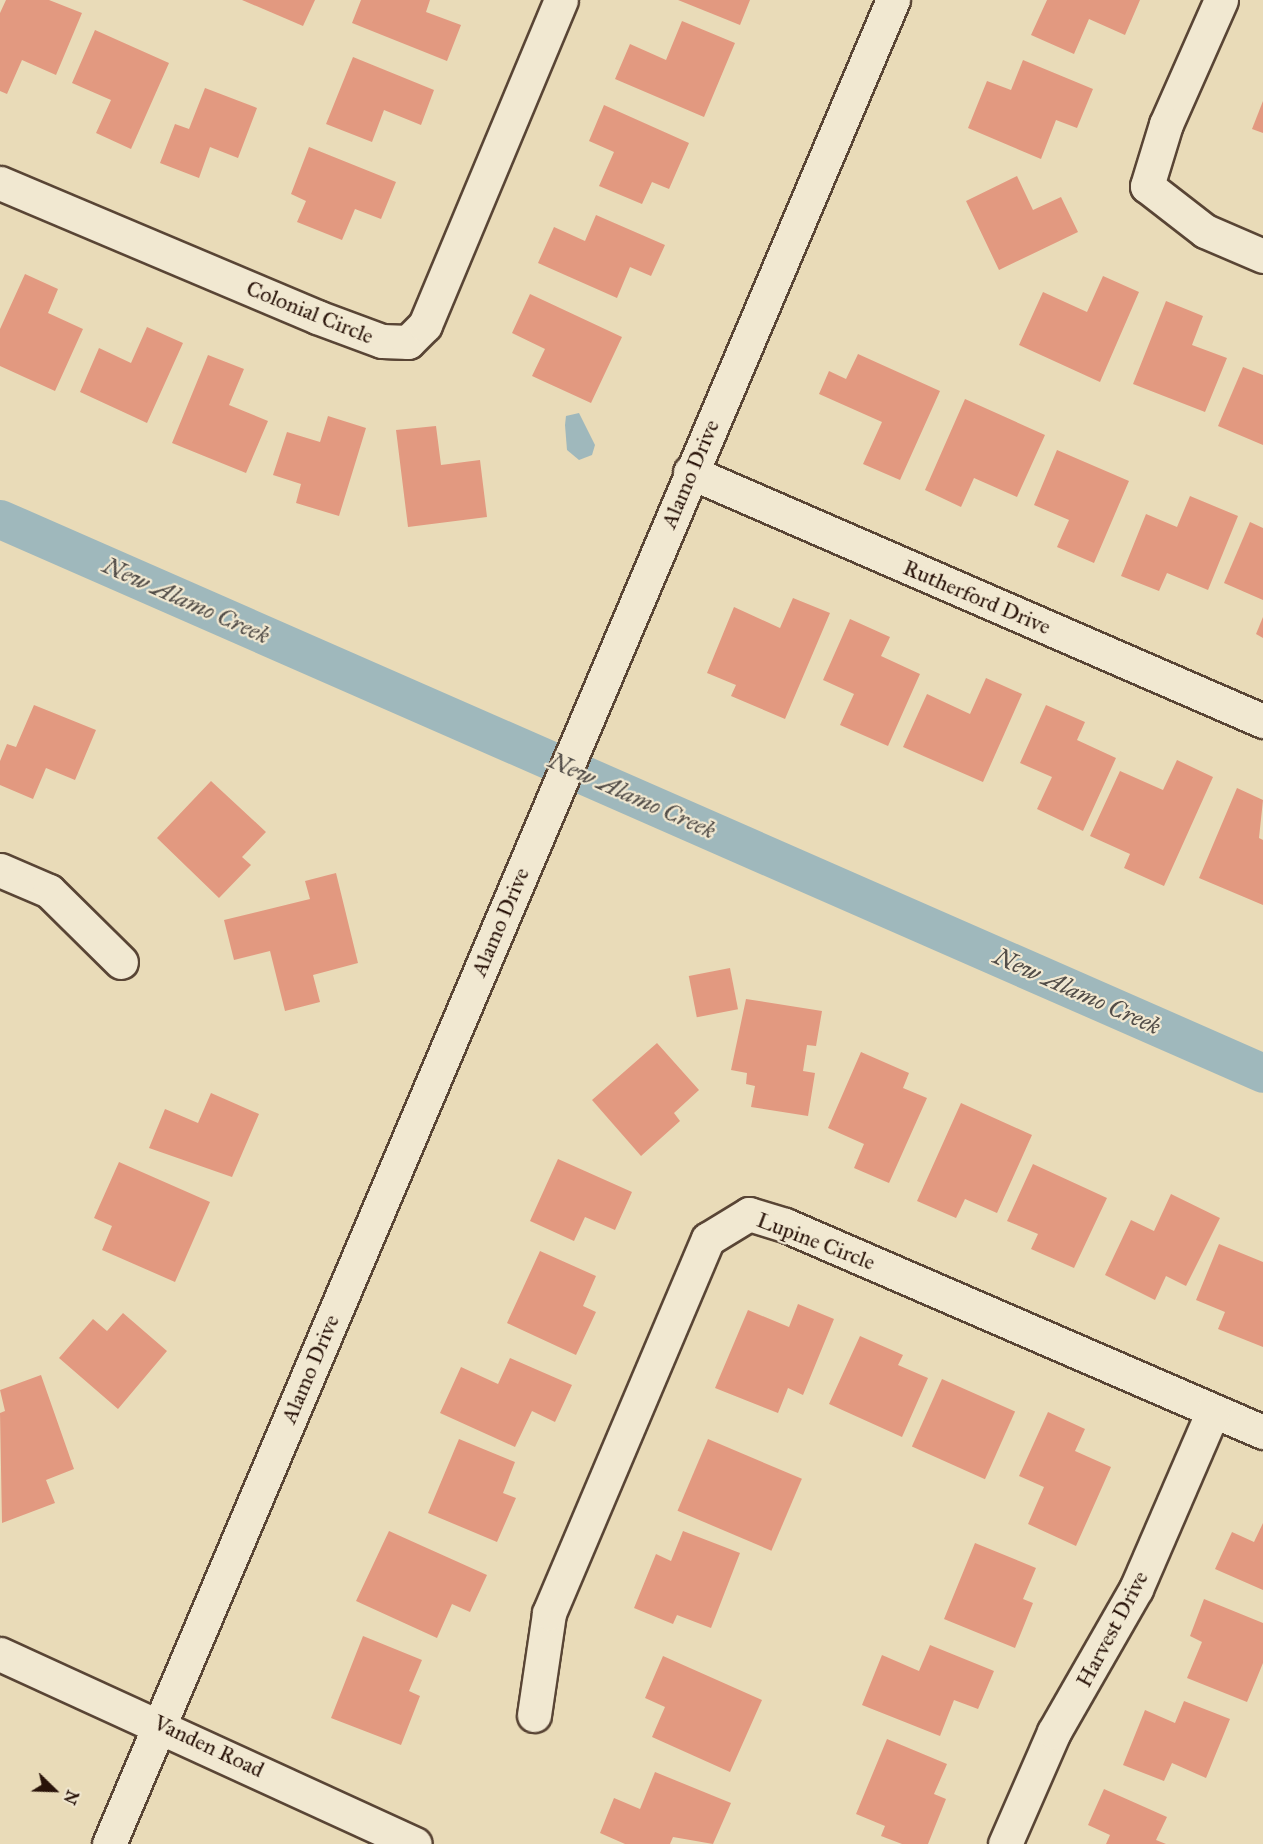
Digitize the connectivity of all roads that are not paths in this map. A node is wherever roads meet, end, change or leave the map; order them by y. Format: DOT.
graph roads {
  1 [pos="561,0"];
  2 [pos="893,0"];
  3 [pos="1221,0"];
  4 [pos="0,183"];
  5 [pos="1263,256"];
  6 [pos="690,472"];
  7 [pos="1263,721"];
  8 [pos="0,870"];
  9 [pos="121,962"];
  10 [pos="1213,1411"];
  11 [pos="1263,1432"];
  12 [pos="0,1654"];
  13 [pos="534,1715"];
  14 [pos="159,1723"];
  15 [pos="109,1844"];
  16 [pos="415,1844"];
  17 [pos="1005,1844"];
  1 -- 4 [label="street, Colonial Circle"];
  2 -- 6 [label="street, Alamo Drive"];
  3 -- 5 [label="street"];
  6 -- 7 [label="street, Rutherford Drive"];
  6 -- 14 [label="street, Alamo Drive"];
  8 -- 9 [label="street"];
  10 -- 11 [label="street, Lupine Circle"];
  10 -- 13 [label="street, Lupine Circle"];
  10 -- 17 [label="street, Harvest Drive"];
  12 -- 14 [label="street, Vanden Road"];
  14 -- 15 [label="street, Alamo Drive"];
  14 -- 16 [label="street, Vanden Road"];
}
